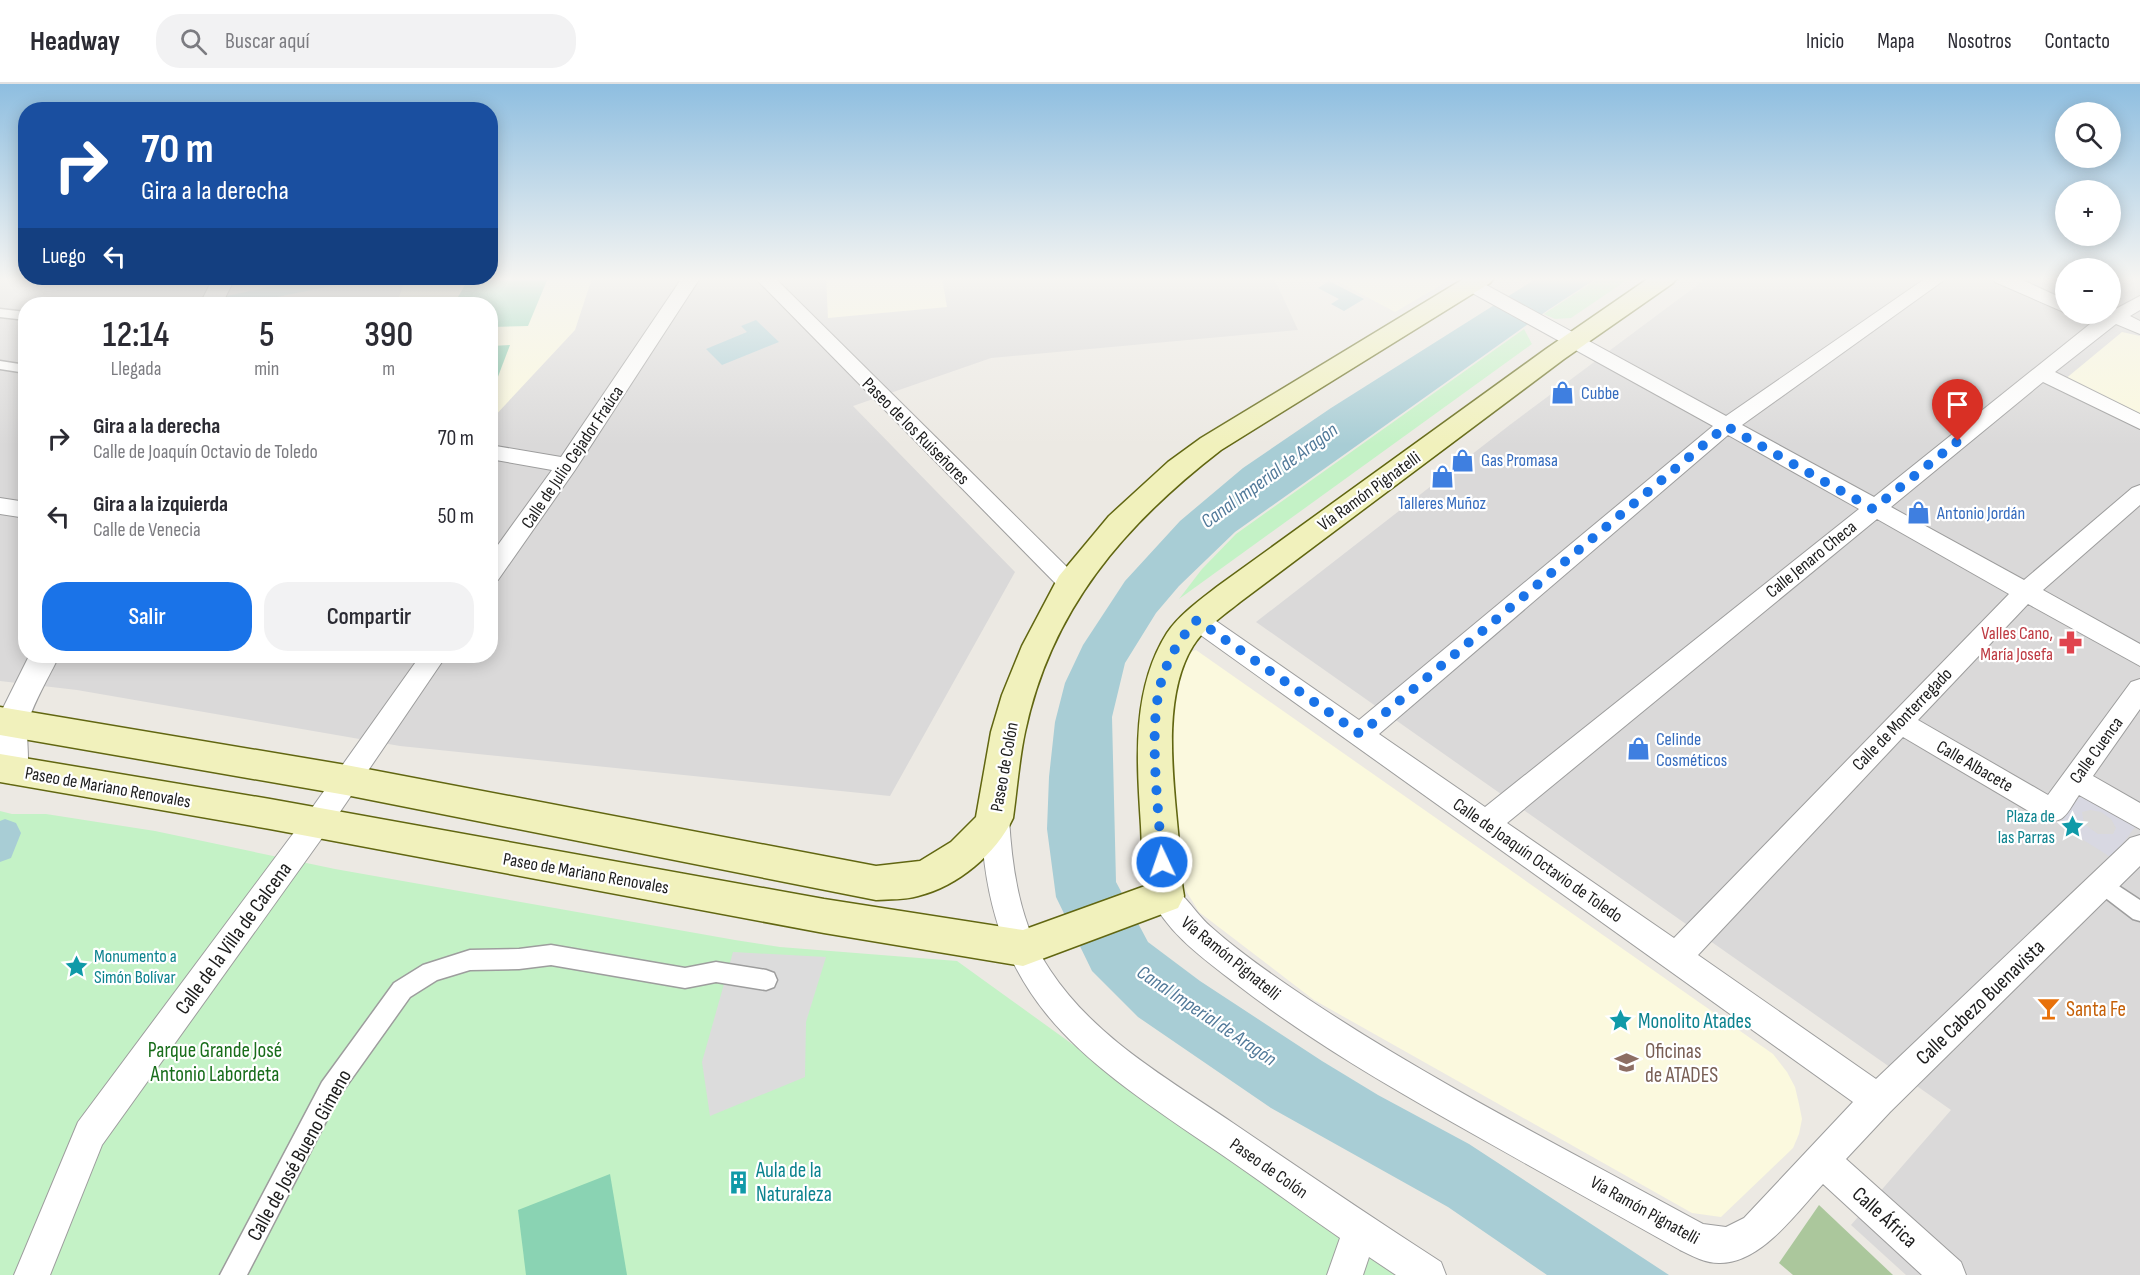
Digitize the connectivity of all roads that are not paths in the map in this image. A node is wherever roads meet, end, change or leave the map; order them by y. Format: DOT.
graph roads {
  1 [pos="654,334"];
  2 [pos="820,334"];
  3 [pos="1400,334"];
  4 [pos="1858,334"];
  5 [pos="2091,334"];
  6 [pos="1566,335"];
  7 [pos="0,365"];
  8 [pos="18,368"];
  9 [pos="2042,374"];
  10 [pos="2140,422"];
  11 [pos="1726,426"];
  12 [pos="498,453"];
  13 [pos="567,465"];
  14 [pos="2140,493"];
  15 [pos="0,506"];
  16 [pos="18,509"];
  17 [pos="1873,509"];
  18 [pos="498,563"];
  19 [pos="1070,584"];
  20 [pos="2024,593"];
  21 [pos="1197,620"];
  22 [pos="2140,657"];
  23 [pos="40,663"];
  24 [pos="428,663"];
  25 [pos="2140,689"];
  26 [pos="6,722"];
  27 [pos="1899,722"];
  28 [pos="1360,734"];
  29 [pos="4,772"];
  30 [pos="2076,779"];
  31 [pos="346,780"];
  32 [pos="2052,811"];
  33 [pos="2140,817"];
  34 [pos="995,818"];
  35 [pos="317,823"];
  36 [pos="1486,824"];
  37 [pos="2140,847"];
  38 [pos="2102,884"];
  39 [pos="1153,902"];
  40 [pos="2140,912"];
  41 [pos="1037,944"];
  42 [pos="1676,957"];
  43 [pos="766,980"];
  44 [pos="1878,1100"];
  45 [pos="1821,1160"];
  46 [pos="1360,1231"];
  47 [pos="32,1275"];
  48 [pos="232,1275"];
  49 [pos="1345,1275"];
  50 [pos="1428,1275"];
  51 [pos="1948,1275"];
  1 -- 13 [label="street, Calle de Julio Cejador Fraúca"];
  2 -- 19 [label="street, Paseo de los Ruiseñores"];
  3 -- 19 [label="main road, Paseo de Colón"];
  4 -- 11 [label="street"];
  5 -- 9 [label="street, Calle Jenaro Checa"];
  6 -- 11 [label="street"];
  6 -- 21 [label="main road, Vía Ramón Pignatelli"];
  7 -- 8 [label="street"];
  9 -- 10 [label="street"];
  9 -- 17 [label="street, Calle Jenaro Checa"];
  11 -- 17 [label="street"];
  11 -- 28 [label="street"];
  12 -- 13 [label="street"];
  13 -- 18 [label="street, Calle de Julio Cejador Fraúca"];
  14 -- 20 [label="street, Calle de Monterregado"];
  15 -- 16 [label="street"];
  17 -- 20 [label="street"];
  17 -- 36 [label="street, Calle Jenaro Checa"];
  19 -- 34 [label="main road, Paseo de Colón"];
  20 -- 22 [label="street"];
  20 -- 27 [label="street, Calle de Monterregado"];
  21 -- 28 [label="street, Calle de Joaquín Octavio de Toledo"];
  21 -- 39 [label="main road, Vía Ramón Pignatelli"];
  23 -- 26 [label="street"];
  24 -- 31 [label="street"];
  25 -- 30 [label="street, Calle Cuenca"];
  26 -- 29 [label="street"];
  26 -- 31 [label="main road"];
  27 -- 32 [label="street, Calle Albacete"];
  27 -- 42 [label="street, Calle de Monterregado"];
  28 -- 36 [label="street, Calle de Joaquín Octavio de Toledo"];
  29 -- 35 [label="main road, Paseo de Mariano Renovales"];
  30 -- 32 [label="street, Calle Cuenca"];
  30 -- 33 [label="street"];
  31 -- 34 [label="main road"];
  31 -- 35 [label="street"];
  34 -- 41 [label="street, Paseo de Colón"];
  35 -- 41 [label="main road, Paseo de Mariano Renovales"];
  35 -- 47 [label="street, Calle de la Villa de Calcena"];
  36 -- 42 [label="street, Calle de Joaquín Octavio de Toledo"];
  37 -- 38 [label="street, Calle Cabezo Buenavista"];
  38 -- 40 [label="street"];
  38 -- 44 [label="street, Calle Cabezo Buenavista"];
  39 -- 41 [label="main road, Paseo de Mariano Renovales"];
  39 -- 45 [label="street, Vía Ramón Pignatelli"];
  41 -- 46 [label="street, Paseo de Colón"];
  42 -- 44 [label="street, Calle de Joaquín Octavio de Toledo"];
  43 -- 48 [label="street, Calle de José Bueno Gimeno"];
  44 -- 45 [label="street, Calle Cabezo Buenavista"];
  45 -- 51 [label="street, Calle África"];
  46 -- 49 [label="street"];
  46 -- 50 [label="street, Paseo de Colón"];
}
